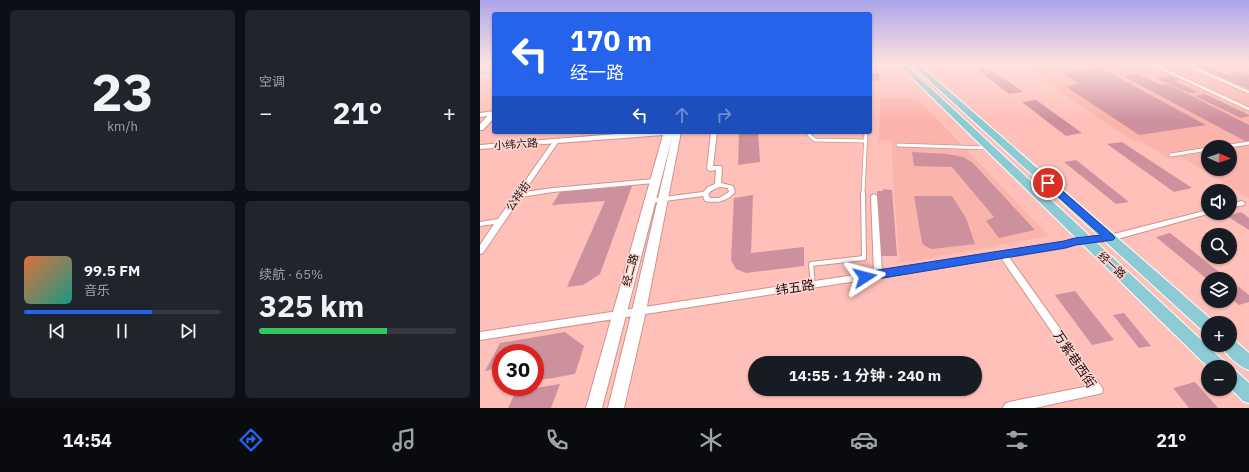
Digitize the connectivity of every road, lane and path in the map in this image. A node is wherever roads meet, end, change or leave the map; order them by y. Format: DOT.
graph roads {
  1 [pos="921,83"];
  2 [pos="935,83"];
  3 [pos="1193,83"];
  4 [pos="1229,83"];
  5 [pos="1249,92"];
  6 [pos="1249,109"];
  7 [pos="480,114"];
  8 [pos="492,114"];
  9 [pos="492,116"];
  10 [pos="480,128"];
  11 [pos="643,134"];
  12 [pos="667,134"];
  13 [pos="677,134"];
  14 [pos="714,134"];
  15 [pos="809,134"];
  16 [pos="866,134"];
  17 [pos="556,141"];
  18 [pos="866,141"];
  19 [pos="1249,143"];
  20 [pos="898,145"];
  21 [pos="1237,145"];
  22 [pos="480,147"];
  23 [pos="988,148"];
  24 [pos="1201,150"];
  25 [pos="1171,155"];
  26 [pos="654,181"];
  27 [pos="718,185"];
  28 [pos="705,194"];
  29 [pos="519,195"];
  30 [pos="874,196"];
  31 [pos="663,199"];
  32 [pos="648,201"];
  33 [pos="1242,203"];
  34 [pos="1237,204"];
  35 [pos="1201,214"];
  36 [pos="501,221"];
  37 [pos="480,224"];
  38 [pos="1110,238"];
  39 [pos="1087,241"];
  40 [pos="480,251"];
  41 [pos="1002,255"];
  42 [pos="878,275"];
  43 [pos="813,284"];
  44 [pos="639,311"];
  45 [pos="619,314"];
  46 [pos="1201,320"];
  47 [pos="480,336"];
  48 [pos="1237,352"];
  49 [pos="1212,360"];
  50 [pos="1249,363"];
  51 [pos="1237,384"];
  52 [pos="1249,395"];
  53 [pos="594,408"];
  54 [pos="616,408"];
  55 [pos="1009,408"];
  1 -- 23 [label="main road, 经一路"];
  2 -- 38 [label="main road, 经一路"];
  3 -- 6 [label="lane"];
  4 -- 5 [label="lane"];
  7 -- 8 [label="street"];
  9 -- 10 [label="street"];
  11 -- 17 [label="street, 小纬六路"];
  12 -- 26 [label="street, 经二路"];
  13 -- 31 [label="street, 经二路"];
  14 -- 27 [label="street"];
  15 -- 18 [label="lane"];
  16 -- 18 [label="lane"];
  17 -- 22 [label="street, 小纬六路"];
  17 -- 29 [label="street, 公祥街"];
  18 -- 43 [label="lane"];
  19 -- 21 [label="lane"];
  20 -- 23 [label="lane"];
  23 -- 39 [label="main road, 经一路"];
  24 -- 25 [label="lane"];
  26 -- 29 [label="street"];
  26 -- 32 [label="street, 经二路"];
  27 -- 28 [label="street"];
  27 -- 28 [label="street"];
  28 -- 31 [label="street"];
  29 -- 36 [label="street, 公祥街"];
  30 -- 42 [label="street"];
  31 -- 32 [label="street"];
  31 -- 44 [label="street, 经二路"];
  32 -- 45 [label="street, 经二路"];
  33 -- 34 [label="street"];
  35 -- 38 [label="street, 纬五路"];
  36 -- 37 [label="street"];
  36 -- 40 [label="street, 公祥街"];
  38 -- 39 [label="street, 纬五路"];
  38 -- 46 [label="main road, 经一路"];
  39 -- 41 [label="street, 纬五路"];
  39 -- 49 [label="main road, 经一路"];
  41 -- 42 [label="street, 纬五路"];
  41 -- 55 [label="street, 万紫巷西街"];
  42 -- 43 [label="street, 纬五路"];
  43 -- 44 [label="street, 纬五路"];
  44 -- 45 [label="street, 纬五路"];
  44 -- 54 [label="street, 经二路"];
  45 -- 47 [label="street, 纬五路"];
  45 -- 53 [label="street, 经二路"];
  48 -- 50 [label="main road"];
  51 -- 52 [label="main road"];
}
